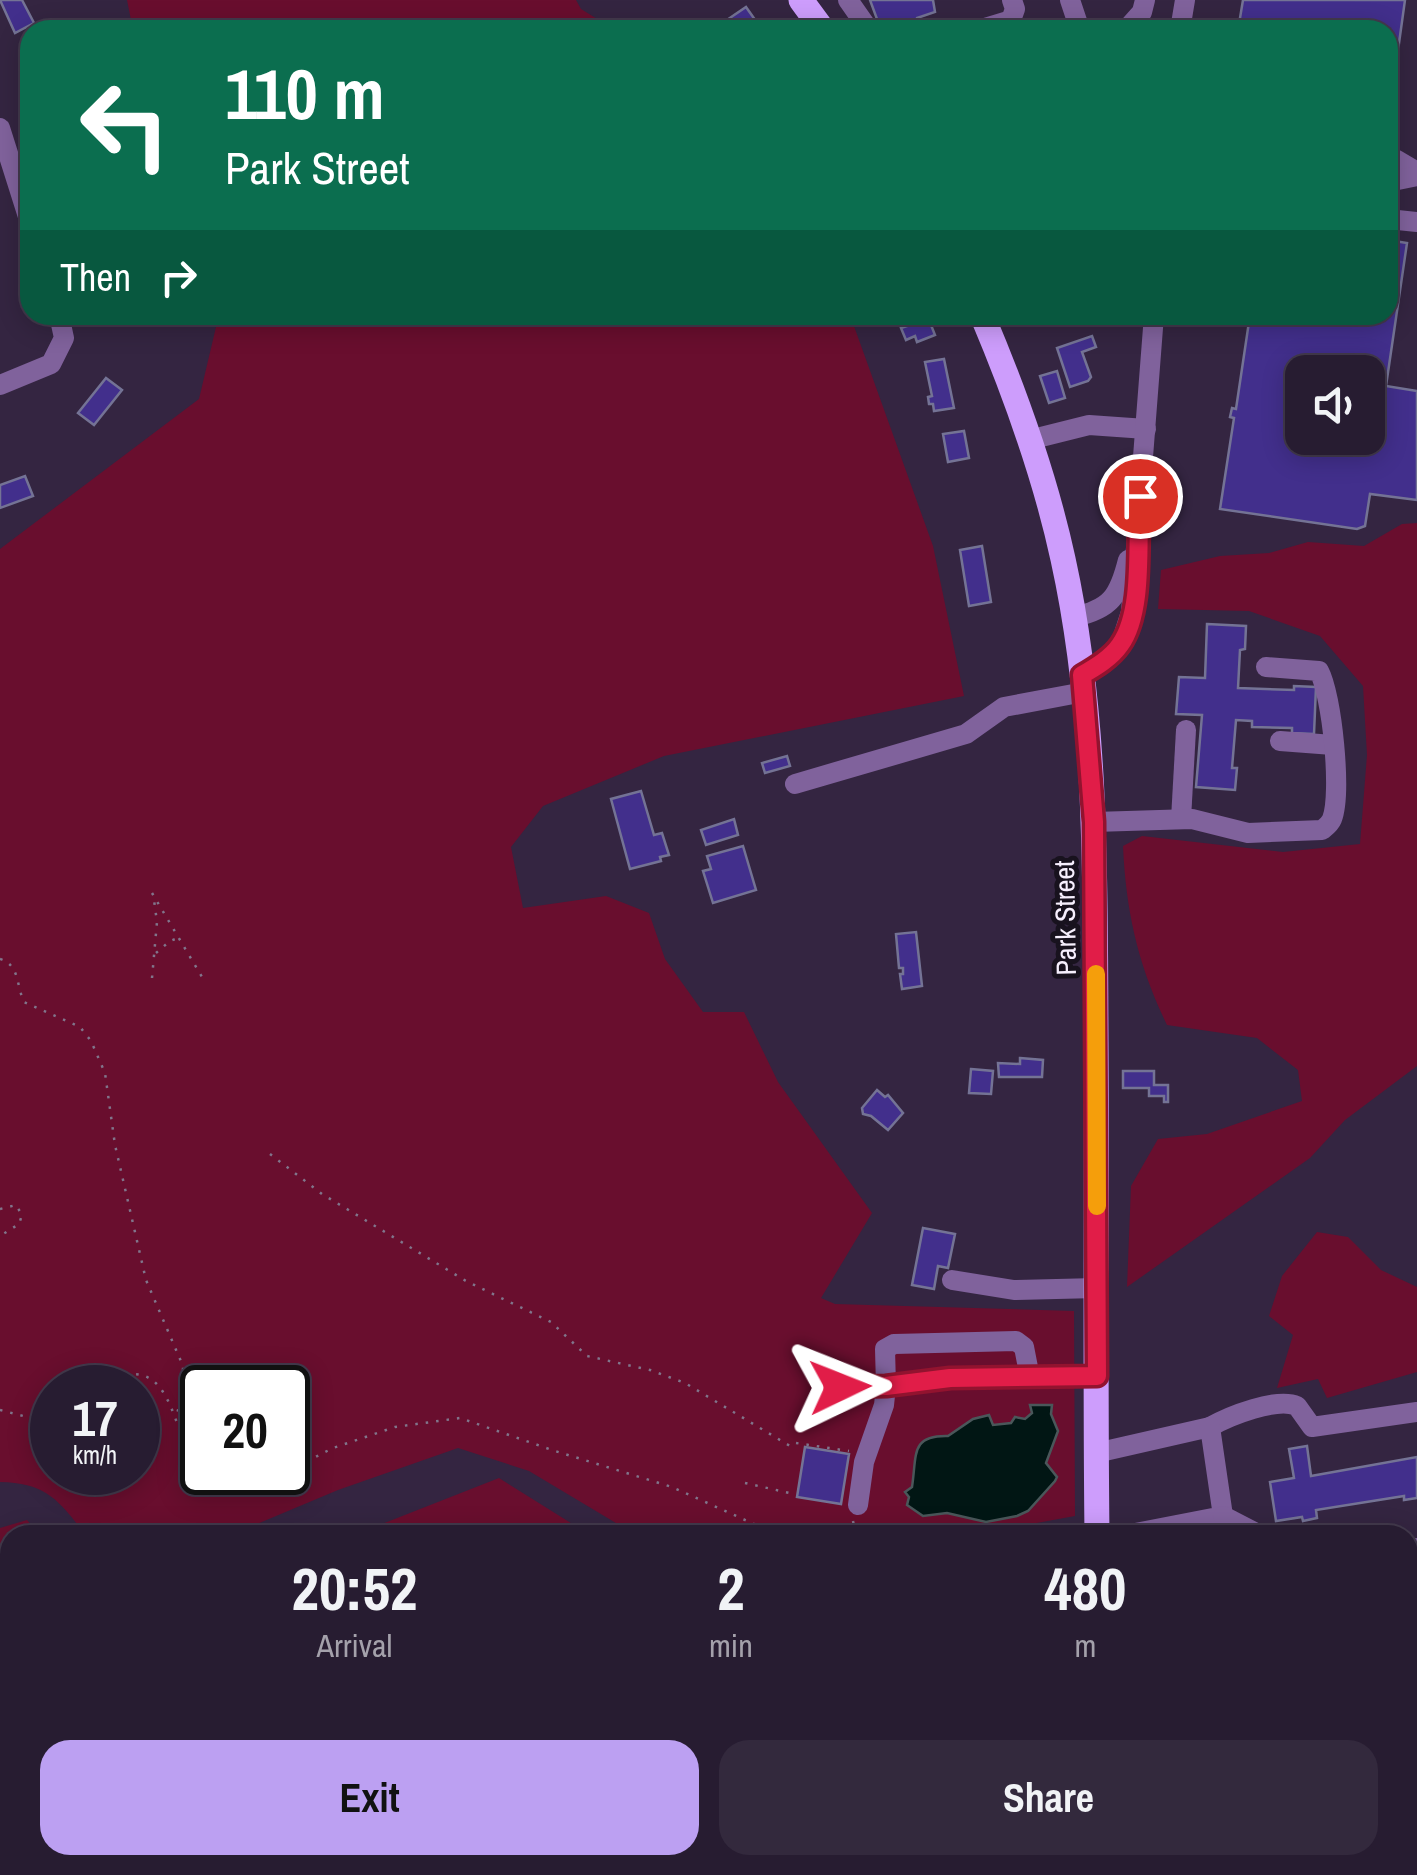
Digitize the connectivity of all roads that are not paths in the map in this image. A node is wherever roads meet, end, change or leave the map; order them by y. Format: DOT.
graph roads {
  1 [pos="0,128"];
  2 [pos="20,191"];
  3 [pos="61,325"];
  4 [pos="986,325"];
  5 [pos="1153,325"];
  6 [pos="0,385"];
  7 [pos="1146,429"];
  8 [pos="1028,440"];
  9 [pos="1136,529"];
  10 [pos="1074,618"];
  11 [pos="1266,667"];
  12 [pos="1083,684"];
  13 [pos="1186,730"];
  14 [pos="1280,742"];
  15 [pos="1333,745"];
  16 [pos="795,784"];
  17 [pos="1181,819"];
  18 [pos="1094,822"];
  19 [pos="952,1280"];
  20 [pos="1097,1288"];
  21 [pos="1097,1376"];
  22 [pos="1030,1378"];
  23 [pos="886,1386"];
  24 [pos="840,1387"];
  25 [pos="1417,1412"];
  26 [pos="1210,1427"];
  27 [pos="1096,1453"];
  28 [pos="855,1509"];
  29 [pos="1223,1516"];
  30 [pos="1097,1525"];
  31 [pos="1176,1525"];
  32 [pos="1241,1525"];
  1 -- 2 [label="street"];
  3 -- 6 [label="street"];
  4 -- 8 [label="main road, Park Street"];
  5 -- 7 [label="street"];
  7 -- 8 [label="street"];
  7 -- 9 [label="street"];
  8 -- 10 [label="main road, Park Street"];
  9 -- 10 [label="street"];
  9 -- 12 [label="street"];
  10 -- 12 [label="main road, Park Street"];
  11 -- 15 [label="street"];
  12 -- 16 [label="street"];
  12 -- 18 [label="main road, Park Street"];
  13 -- 17 [label="street"];
  14 -- 15 [label="street"];
  15 -- 17 [label="street"];
  17 -- 18 [label="street"];
  18 -- 20 [label="main road, Park Street"];
  19 -- 20 [label="street"];
  20 -- 21 [label="main road, Park Street"];
  21 -- 22 [label="street"];
  21 -- 27 [label="main road, Park Street"];
  22 -- 23 [label="street"];
  22 -- 23 [label="street"];
  23 -- 24 [label="street"];
  23 -- 28 [label="street"];
  25 -- 26 [label="street"];
  26 -- 27 [label="street"];
  26 -- 29 [label="street"];
  27 -- 30 [label="main road, Park Street"];
  29 -- 31 [label="street"];
  29 -- 32 [label="street"];
}
